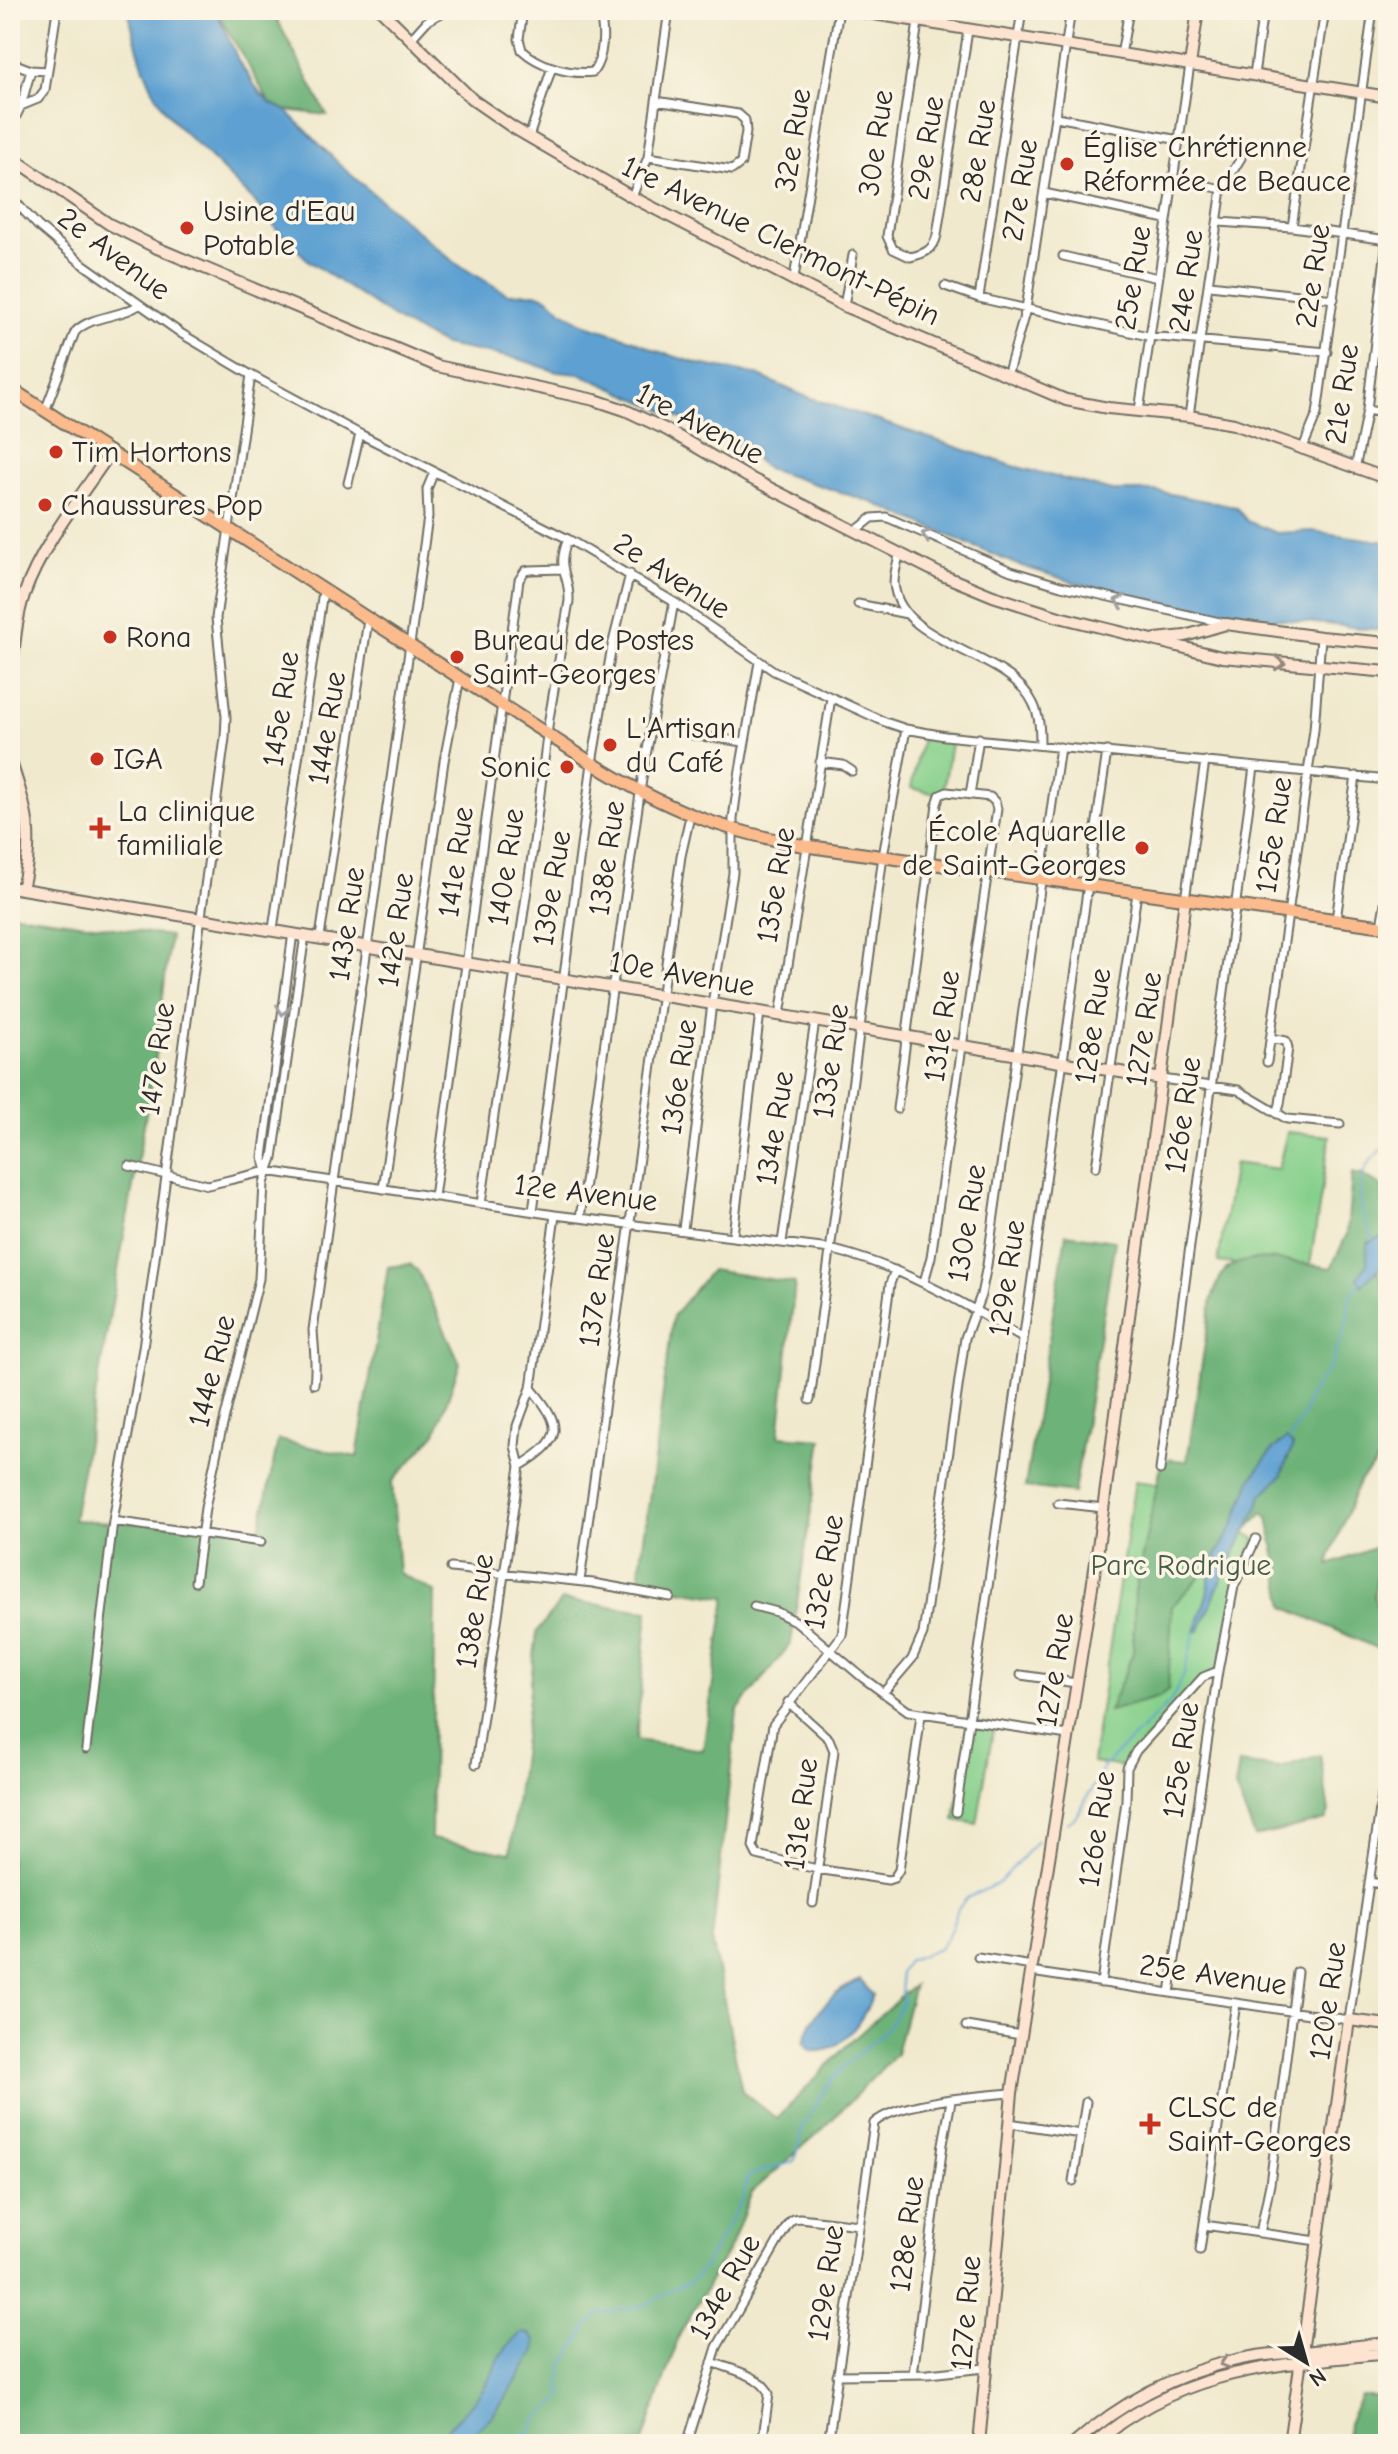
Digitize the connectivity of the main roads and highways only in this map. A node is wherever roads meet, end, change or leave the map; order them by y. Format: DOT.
graph roads {
  1 [pos="10,388"];
  2 [pos="1385,927"];
  1 -- 2 [label="main road"];
}
